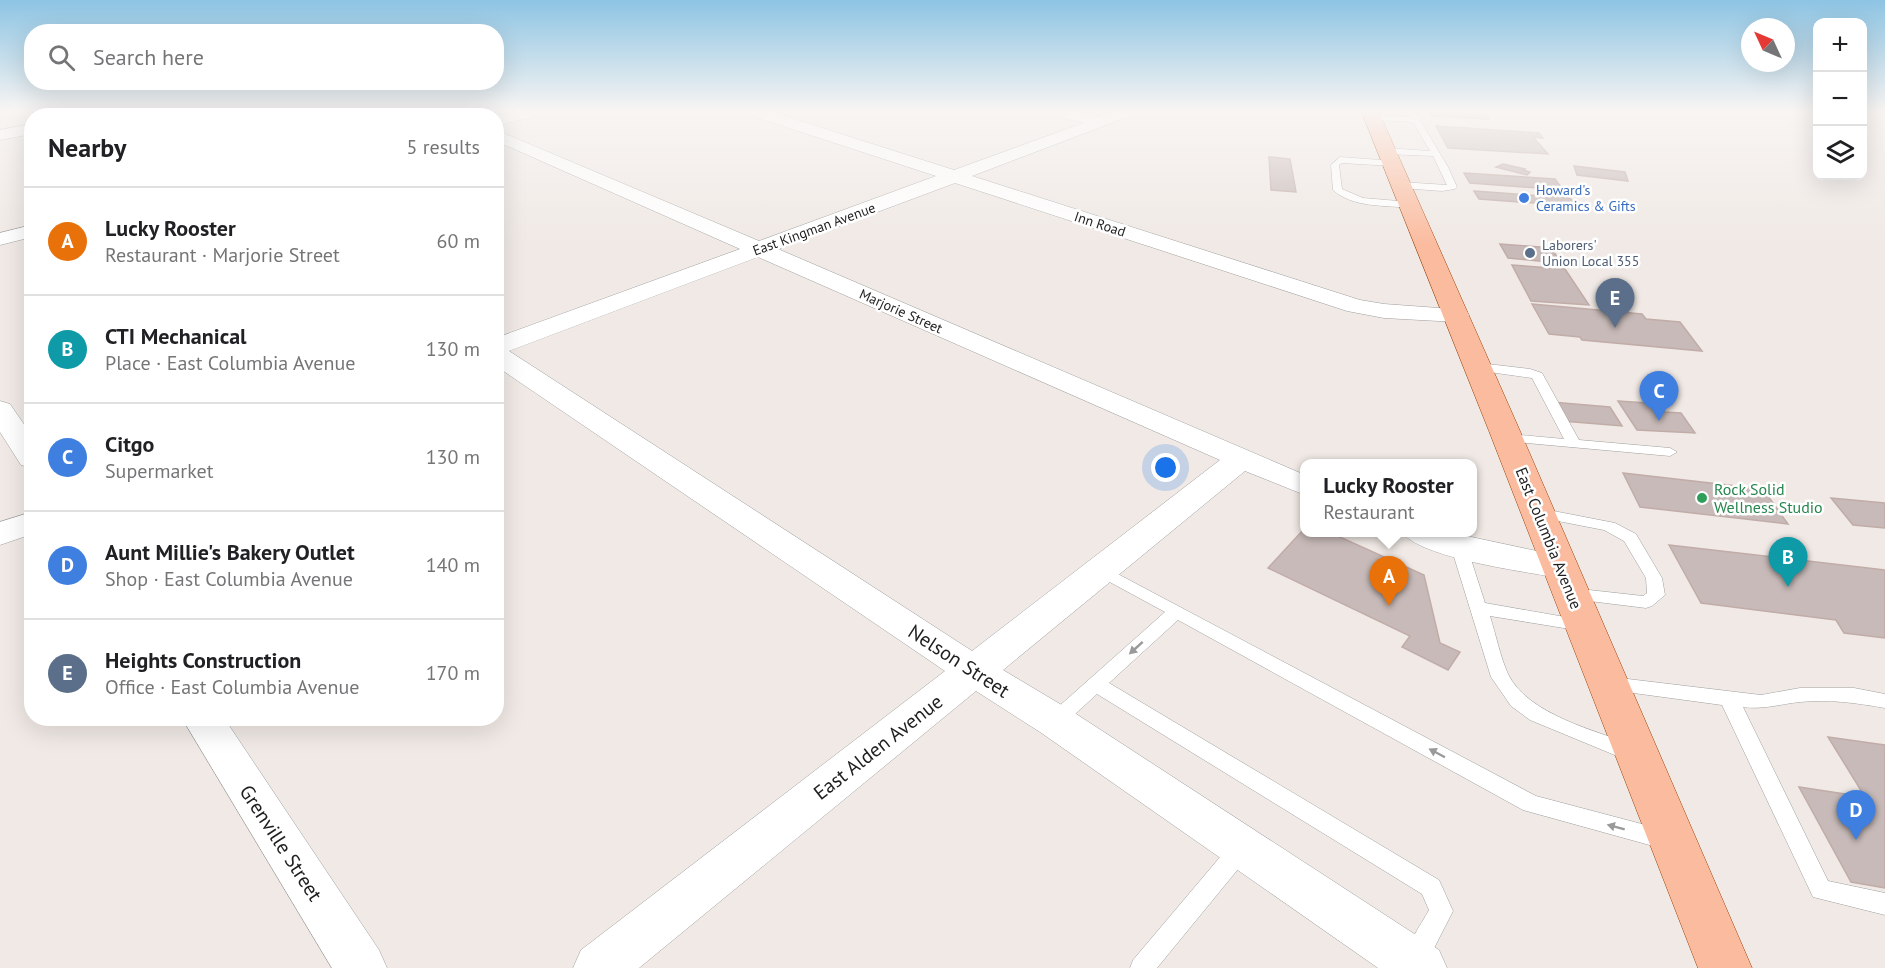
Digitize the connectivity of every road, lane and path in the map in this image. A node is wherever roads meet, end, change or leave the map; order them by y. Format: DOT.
graph roads {
  1 [pos="543,155"];
  2 [pos="888,155"];
  3 [pos="1012,155"];
  4 [pos="1388,155"];
  5 [pos="1434,155"];
  6 [pos="1437,155"];
  7 [pos="1397,176"];
  8 [pos="955,177"];
  9 [pos="24,233"];
  10 [pos="0,239"];
  11 [pos="760,249"];
  12 [pos="1456,315"];
  13 [pos="504,344"];
  14 [pos="504,359"];
  15 [pos="1479,366"];
  16 [pos="0,410"];
  17 [pos="1509,438"];
  18 [pos="1574,444"];
  19 [pos="24,447"];
  20 [pos="1670,452"];
  21 [pos="1241,459"];
  22 [pos="1300,484"];
  23 [pos="1538,513"];
  24 [pos="24,525"];
  25 [pos="0,534"];
  26 [pos="1432,537"];
  27 [pos="1459,547"];
  28 [pos="1099,569"];
  29 [pos="1565,580"];
  30 [pos="1478,608"];
  31 [pos="1176,612"];
  32 [pos="1584,625"];
  33 [pos="974,671"];
  34 [pos="1095,684"];
  35 [pos="1608,684"];
  36 [pos="1729,698"];
  37 [pos="1885,700"];
  38 [pos="1055,722"];
  39 [pos="207,726"];
  40 [pos="1637,755"];
  41 [pos="1673,842"];
  42 [pos="1242,847"];
  43 [pos="1885,904"];
  44 [pos="1417,966"];
  45 [pos="361,968"];
  46 [pos="599,968"];
  47 [pos="1142,968"];
  48 [pos="1725,968"];
  1 -- 11 [label="street, Marjorie Street"];
  2 -- 8 [label="street, Inn Road"];
  3 -- 8 [label="street, East Kingman Avenue"];
  4 -- 7 [label="main road, East Columbia Avenue"];
  5 -- 7 [label="lane"];
  6 -- 7 [label="lane"];
  7 -- 7 [label="lane"];
  7 -- 12 [label="main road, East Columbia Avenue"];
  8 -- 11 [label="street, East Kingman Avenue"];
  8 -- 12 [label="street, Inn Road"];
  9 -- 10 [label="street"];
  11 -- 13 [label="street, East Kingman Avenue"];
  11 -- 21 [label="street, Marjorie Street"];
  12 -- 15 [label="main road, East Columbia Avenue"];
  14 -- 33 [label="street, Nelson Street"];
  15 -- 17 [label="main road, East Columbia Avenue"];
  15 -- 18 [label="lane"];
  16 -- 19 [label="street"];
  17 -- 18 [label="lane"];
  17 -- 23 [label="main road, East Columbia Avenue"];
  18 -- 20 [label="lane"];
  21 -- 22 [label="street, Marjorie Street"];
  21 -- 28 [label="street, East Alden Avenue"];
  23 -- 29 [label="main road, East Columbia Avenue"];
  23 -- 29 [label="lane"];
  24 -- 25 [label="street"];
  26 -- 27 [label="street"];
  27 -- 29 [label="street"];
  27 -- 30 [label="lane"];
  28 -- 31 [label="lane"];
  28 -- 33 [label="street, East Alden Avenue"];
  29 -- 32 [label="main road, East Columbia Avenue"];
  30 -- 32 [label="lane"];
  30 -- 40 [label="lane"];
  31 -- 34 [label="lane, one-way"];
  41 -- 31 [label="lane, one-way"];
  32 -- 35 [label="main road, East Columbia Avenue"];
  33 -- 38 [label="street, Nelson Street"];
  33 -- 46 [label="street, East Alden Avenue"];
  34 -- 38 [label="lane"];
  34 -- 44 [label="lane"];
  35 -- 36 [label="lane"];
  35 -- 40 [label="main road, East Columbia Avenue"];
  36 -- 37 [label="lane"];
  36 -- 43 [label="lane"];
  38 -- 42 [label="street, Nelson Street"];
  39 -- 45 [label="street, Grenville Street"];
  40 -- 41 [label="main road, East Columbia Avenue"];
  41 -- 48 [label="main road, East Columbia Avenue"];
  42 -- 44 [label="street, Nelson Street"];
  42 -- 47 [label="lane"];
}
